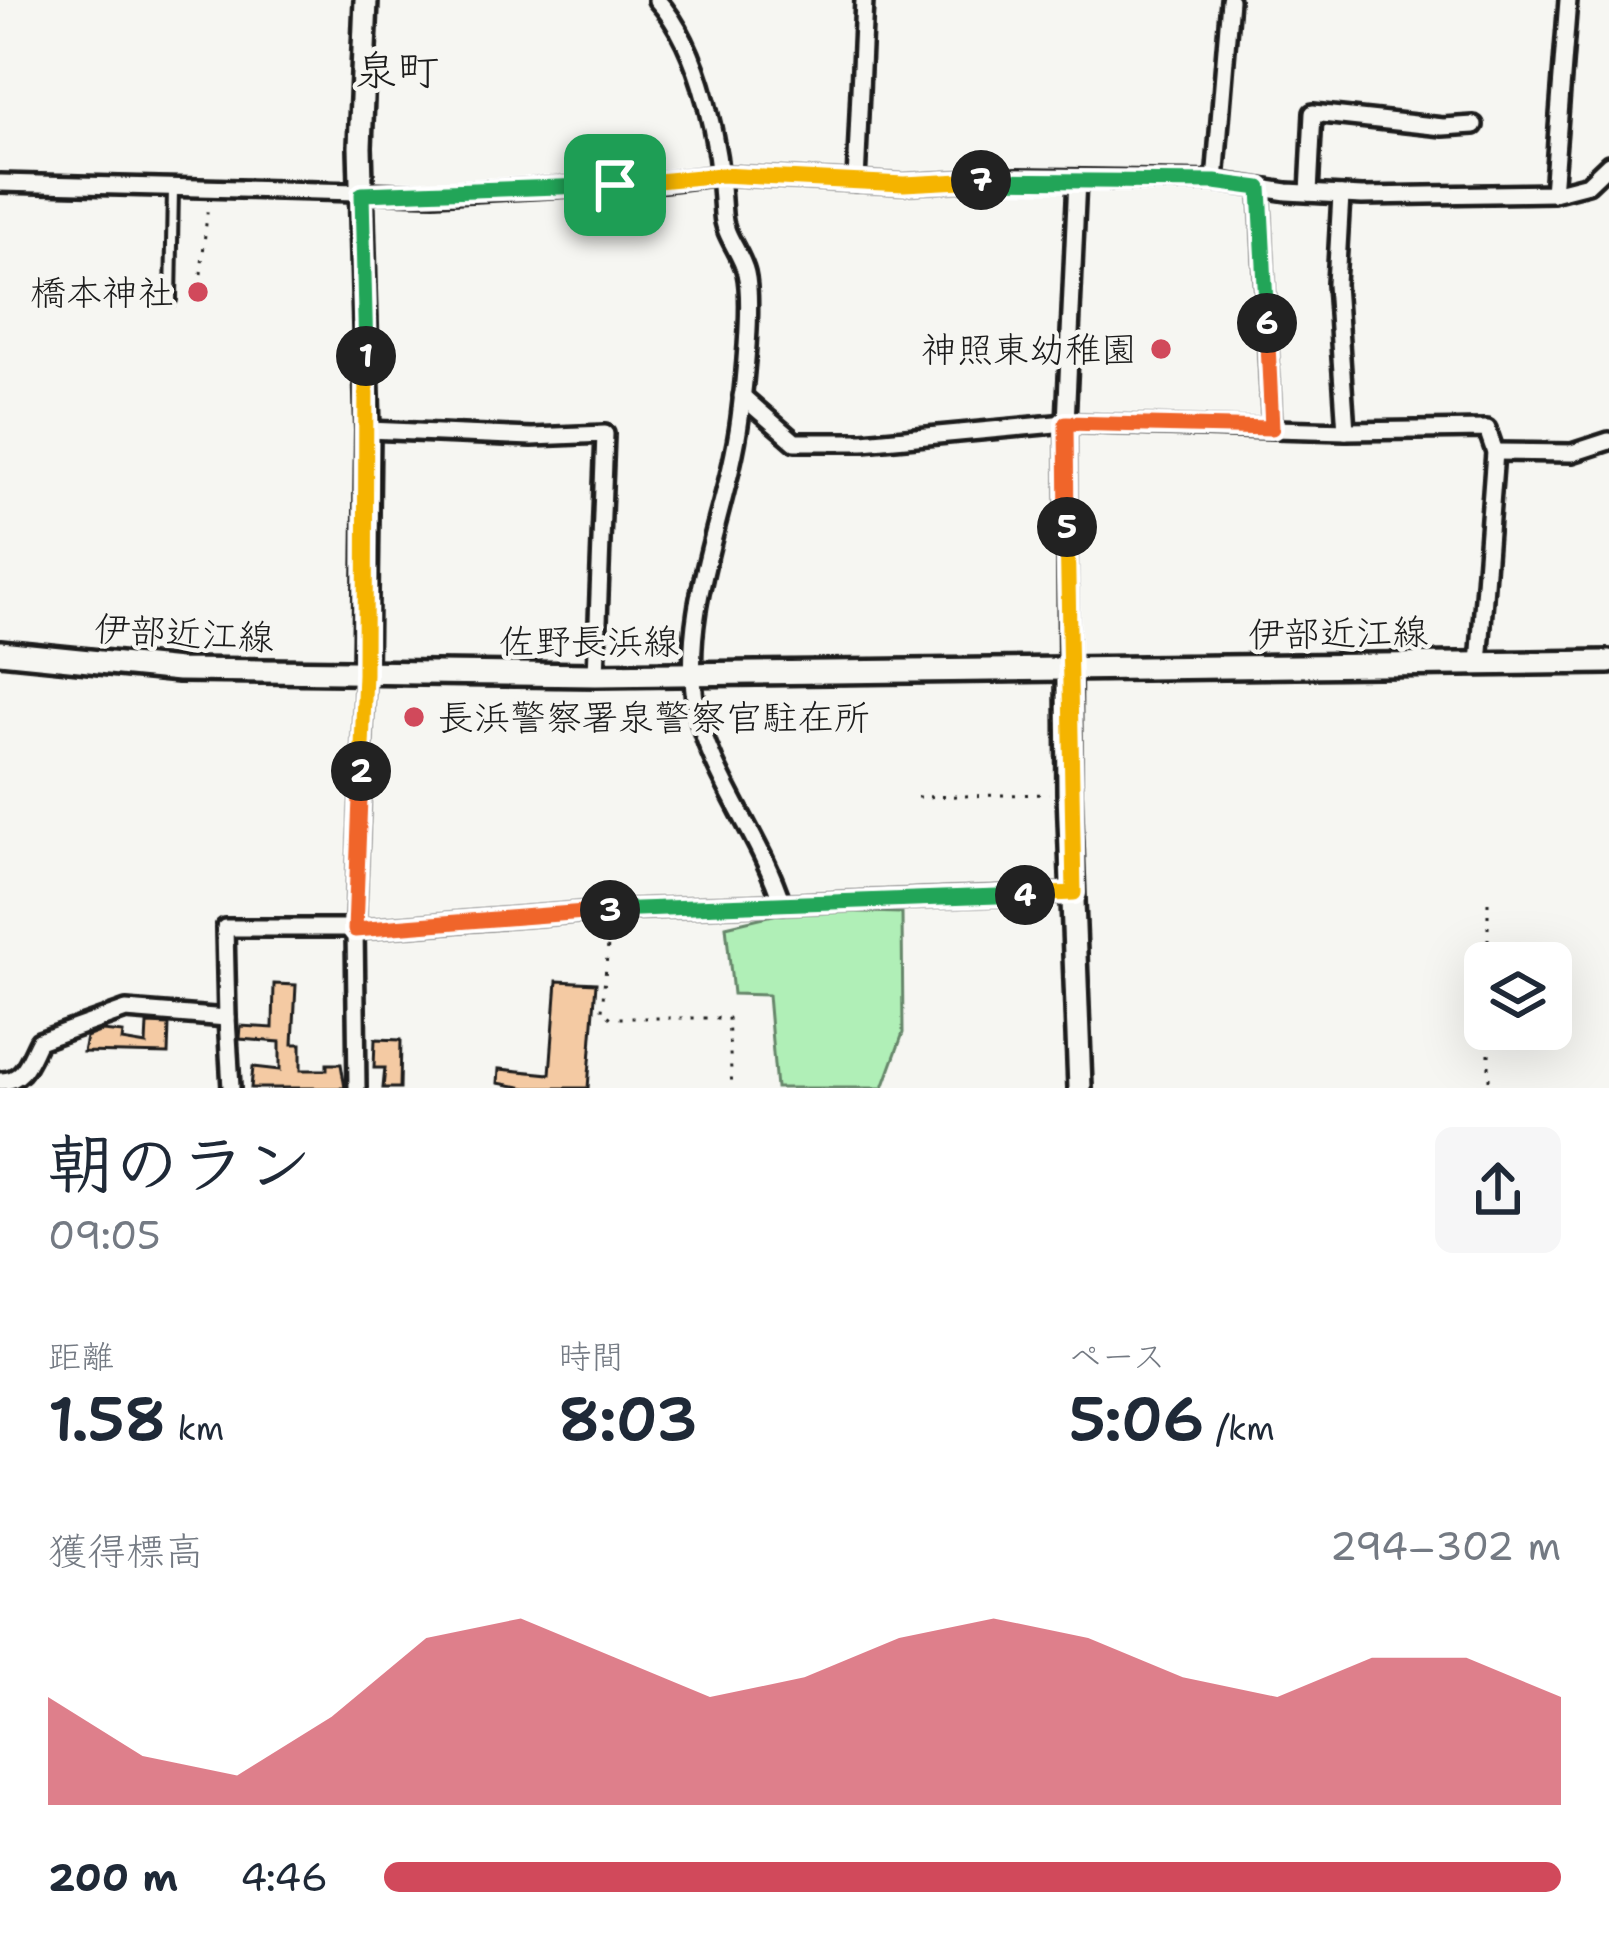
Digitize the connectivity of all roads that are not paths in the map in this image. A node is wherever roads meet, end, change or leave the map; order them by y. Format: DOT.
graph roads {
  1 [pos="366,0"];
  2 [pos="657,0"];
  3 [pos="864,0"];
  4 [pos="1230,0"];
  5 [pos="1568,0"];
  6 [pos="1474,125"];
  7 [pos="1609,164"];
  8 [pos="721,175"];
  9 [pos="1077,179"];
  10 [pos="0,182"];
  11 [pos="856,182"];
  12 [pos="1215,182"];
  13 [pos="1260,188"];
  14 [pos="173,189"];
  15 [pos="1309,193"];
  16 [pos="1553,193"];
  17 [pos="362,194"];
  18 [pos="1341,194"];
  19 [pos="171,300"];
  20 [pos="742,396"];
  21 [pos="1066,423"];
  22 [pos="1272,428"];
  23 [pos="368,430"];
  24 [pos="1346,430"];
  25 [pos="1609,441"];
  26 [pos="1495,452"];
  27 [pos="0,652"];
  28 [pos="1609,662"];
  29 [pos="1479,664"];
  30 [pos="1068,669"];
  31 [pos="693,673"];
  32 [pos="365,674"];
  33 [pos="596,675"];
  34 [pos="1074,893"];
  35 [pos="782,904"];
  36 [pos="355,929"];
  37 [pos="227,1018"];
  38 [pos="0,1081"];
  39 [pos="231,1088"];
  40 [pos="357,1088"];
  41 [pos="1080,1088"];
  1 -- 17 [label="main road"];
  2 -- 8 [label="street"];
  3 -- 11 [label="street"];
  4 -- 12 [label="street"];
  5 -- 16 [label="street"];
  6 -- 15 [label="street"];
  7 -- 16 [label="street"];
  8 -- 11 [label="street"];
  8 -- 17 [label="street"];
  8 -- 20 [label="street"];
  9 -- 11 [label="street"];
  9 -- 12 [label="street"];
  9 -- 21 [label="street"];
  10 -- 14 [label="street"];
  12 -- 13 [label="street"];
  13 -- 15 [label="street"];
  13 -- 22 [label="street"];
  14 -- 17 [label="street"];
  14 -- 19 [label="lane"];
  15 -- 18 [label="street"];
  16 -- 18 [label="street"];
  17 -- 23 [label="main road"];
  18 -- 24 [label="street"];
  20 -- 21 [label="street"];
  20 -- 31 [label="street"];
  21 -- 22 [label="street"];
  21 -- 30 [label="street"];
  22 -- 24 [label="street"];
  23 -- 32 [label="main road"];
  23 -- 33 [label="street"];
  24 -- 26 [label="street"];
  25 -- 26 [label="street"];
  26 -- 29 [label="street"];
  27 -- 32 [label="main road, 伊部近江線"];
  28 -- 29 [label="main road, 伊部近江線"];
  29 -- 30 [label="main road, 伊部近江線"];
  30 -- 31 [label="main road, 佐野長浜線"];
  30 -- 34 [label="main road"];
  31 -- 33 [label="main road, 佐野長浜線"];
  31 -- 35 [label="street"];
  32 -- 33 [label="main road, 佐野長浜線"];
  32 -- 36 [label="street"];
  34 -- 35 [label="street"];
  34 -- 41 [label="main road"];
  35 -- 36 [label="street"];
  36 -- 37 [label="street"];
  36 -- 40 [label="street"];
  37 -- 38 [label="street"];
  37 -- 39 [label="street"];
}
